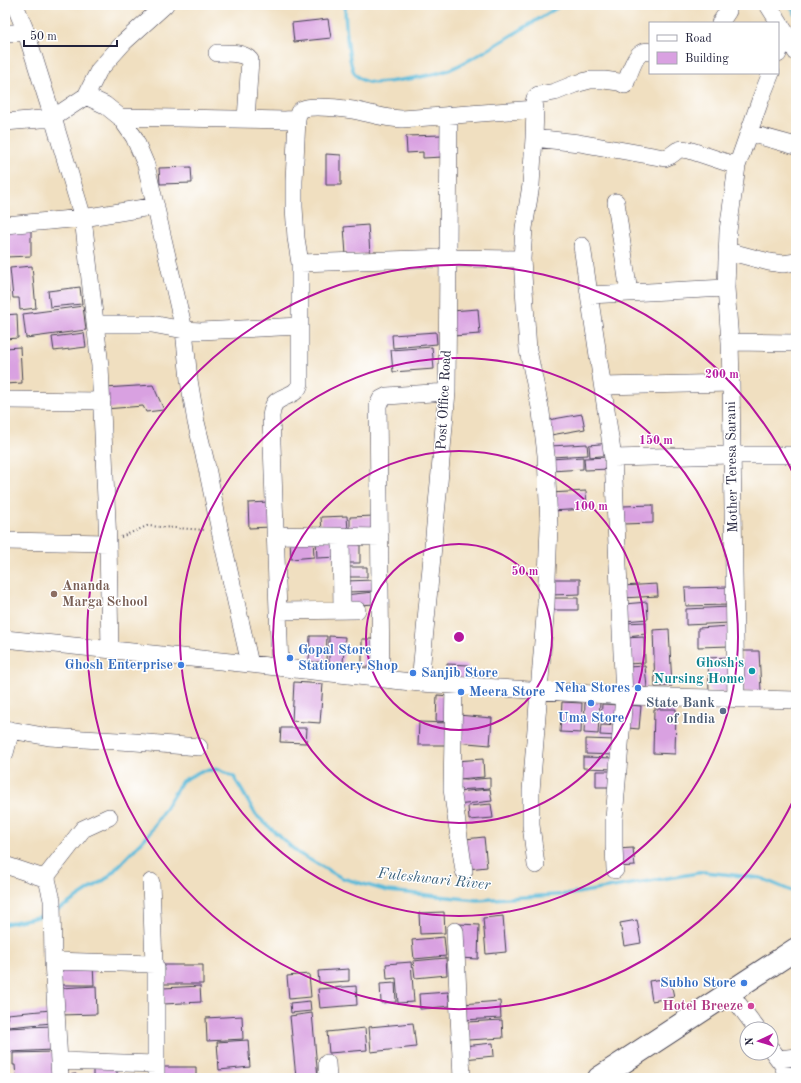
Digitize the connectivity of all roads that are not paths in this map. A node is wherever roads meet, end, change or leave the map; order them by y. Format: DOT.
graph roads {
  1 [pos="15,5"];
  2 [pos="165,5"];
  3 [pos="768,5"];
  4 [pos="779,22"];
  5 [pos="779,22"];
  6 [pos="26,32"];
  7 [pos="5,33"];
  8 [pos="786,33"];
  9 [pos="779,51"];
  10 [pos="649,52"];
  11 [pos="796,52"];
  12 [pos="217,53"];
  13 [pos="771,74"];
  14 [pos="86,96"];
  15 [pos="535,108"];
  16 [pos="449,116"];
  17 [pos="120,117"];
  18 [pos="53,118"];
  19 [pos="246,119"];
  20 [pos="297,119"];
  21 [pos="5,122"];
  22 [pos="749,133"];
  23 [pos="534,138"];
  24 [pos="796,146"];
  25 [pos="737,166"];
  26 [pos="616,202"];
  27 [pos="156,206"];
  28 [pos="83,218"];
  29 [pos="5,225"];
  30 [pos="582,246"];
  31 [pos="727,251"];
  32 [pos="447,258"];
  33 [pos="522,259"];
  34 [pos="796,262"];
  35 [pos="300,263"];
  36 [pos="726,288"];
  37 [pos="629,293"];
  38 [pos="590,295"];
  39 [pos="95,324"];
  40 [pos="300,326"];
  41 [pos="184,330"];
  42 [pos="730,342"];
  43 [pos="796,343"];
  44 [pos="731,383"];
  45 [pos="603,386"];
  46 [pos="446,392"];
  47 [pos="5,400"];
  48 [pos="102,401"];
  49 [pos="732,454"];
  50 [pos="796,455"];
  51 [pos="613,458"];
  52 [pos="275,536"];
  53 [pos="341,537"];
  54 [pos="380,537"];
  55 [pos="5,541"];
  56 [pos="108,543"];
  57 [pos="278,611"];
  58 [pos="5,638"];
  59 [pos="110,649"];
  60 [pos="250,664"];
  61 [pos="280,667"];
  62 [pos="381,678"];
  63 [pos="420,683"];
  64 [pos="454,686"];
  65 [pos="539,691"];
  66 [pos="624,696"];
  67 [pos="736,699"];
  68 [pos="796,700"];
  69 [pos="8,729"];
  70 [pos="199,747"];
  71 [pos="5,753"];
  72 [pos="109,817"];
  73 [pos="5,865"];
  74 [pos="536,865"];
  75 [pos="615,870"];
  76 [pos="464,871"];
  77 [pos="47,879"];
  78 [pos="151,882"];
  79 [pos="455,931"];
  80 [pos="796,949"];
  81 [pos="53,961"];
  82 [pos="154,964"];
  83 [pos="730,992"];
  84 [pos="750,1021"];
  85 [pos="779,1055"];
  86 [pos="796,1057"];
  87 [pos="779,1060"];
  88 [pos="60,1061"];
  89 [pos="156,1071"];
  90 [pos="609,1075"];
  91 [pos="60,1078"];
  92 [pos="462,1078"];
  93 [pos="787,1078"];
  1 -- 6 [label="street"];
  2 -- 14 [label="street"];
  3 -- 5 [label="street"];
  4 -- 8 [label="street"];
  6 -- 7 [label="street"];
  6 -- 18 [label="street"];
  8 -- 9 [label="street"];
  8 -- 11 [label="street"];
  10 -- 15 [label="street"];
  12 -- 19 [label="street"];
  13 -- 22 [label="street, Mother Teresa Sarani"];
  14 -- 17 [label="street"];
  14 -- 18 [label="street"];
  15 -- 16 [label="street"];
  15 -- 23 [label="street"];
  16 -- 20 [label="street"];
  16 -- 32 [label="street, Post Office Road"];
  17 -- 19 [label="street"];
  17 -- 27 [label="street"];
  18 -- 21 [label="street"];
  18 -- 28 [label="street"];
  19 -- 20 [label="street"];
  20 -- 35 [label="street"];
  22 -- 24 [label="street"];
  22 -- 25 [label="street, Mother Teresa Sarani"];
  23 -- 25 [label="street"];
  23 -- 33 [label="street"];
  25 -- 31 [label="street, Mother Teresa Sarani"];
  26 -- 37 [label="street"];
  27 -- 28 [label="street"];
  27 -- 41 [label="street"];
  28 -- 29 [label="street"];
  28 -- 39 [label="street"];
  30 -- 38 [label="street"];
  31 -- 34 [label="street"];
  31 -- 36 [label="street, Mother Teresa Sarani"];
  32 -- 33 [label="street"];
  32 -- 35 [label="street"];
  32 -- 46 [label="street, Post Office Road"];
  33 -- 65 [label="street"];
  35 -- 40 [label="street"];
  36 -- 37 [label="street"];
  36 -- 42 [label="street, Mother Teresa Sarani"];
  37 -- 38 [label="street"];
  38 -- 45 [label="street"];
  39 -- 41 [label="street"];
  39 -- 48 [label="street"];
  40 -- 41 [label="street"];
  40 -- 52 [label="street"];
  41 -- 60 [label="street"];
  42 -- 43 [label="street"];
  42 -- 44 [label="street, Mother Teresa Sarani"];
  44 -- 45 [label="street"];
  44 -- 49 [label="street, Mother Teresa Sarani"];
  45 -- 51 [label="street"];
  46 -- 54 [label="street"];
  46 -- 63 [label="street, Post Office Road"];
  47 -- 48 [label="street"];
  48 -- 56 [label="street"];
  49 -- 50 [label="street"];
  49 -- 51 [label="street"];
  49 -- 67 [label="street, Mother Teresa Sarani"];
  51 -- 66 [label="street"];
  52 -- 53 [label="street"];
  52 -- 57 [label="street"];
  53 -- 54 [label="street"];
  53 -- 57 [label="street"];
  54 -- 62 [label="street"];
  55 -- 56 [label="street"];
  56 -- 59 [label="street"];
  57 -- 61 [label="street"];
  58 -- 59 [label="street"];
  59 -- 60 [label="street"];
  60 -- 61 [label="street"];
  61 -- 62 [label="street"];
  62 -- 63 [label="street"];
  63 -- 64 [label="street"];
  64 -- 65 [label="street"];
  64 -- 76 [label="street"];
  65 -- 66 [label="street"];
  65 -- 74 [label="street"];
  66 -- 67 [label="street"];
  66 -- 75 [label="street"];
  67 -- 68 [label="street"];
  69 -- 70 [label="street"];
  69 -- 71 [label="street"];
  72 -- 77 [label="street"];
  73 -- 77 [label="street"];
  77 -- 81 [label="street"];
  78 -- 82 [label="street"];
  79 -- 92 [label="street"];
  80 -- 83 [label="main road"];
  81 -- 82 [label="street"];
  81 -- 88 [label="street"];
  82 -- 89 [label="street"];
  83 -- 84 [label="street"];
  83 -- 90 [label="main road"];
  85 -- 86 [label="street"];
  87 -- 93 [label="street"];
  88 -- 89 [label="street"];
  88 -- 91 [label="street"];
}
